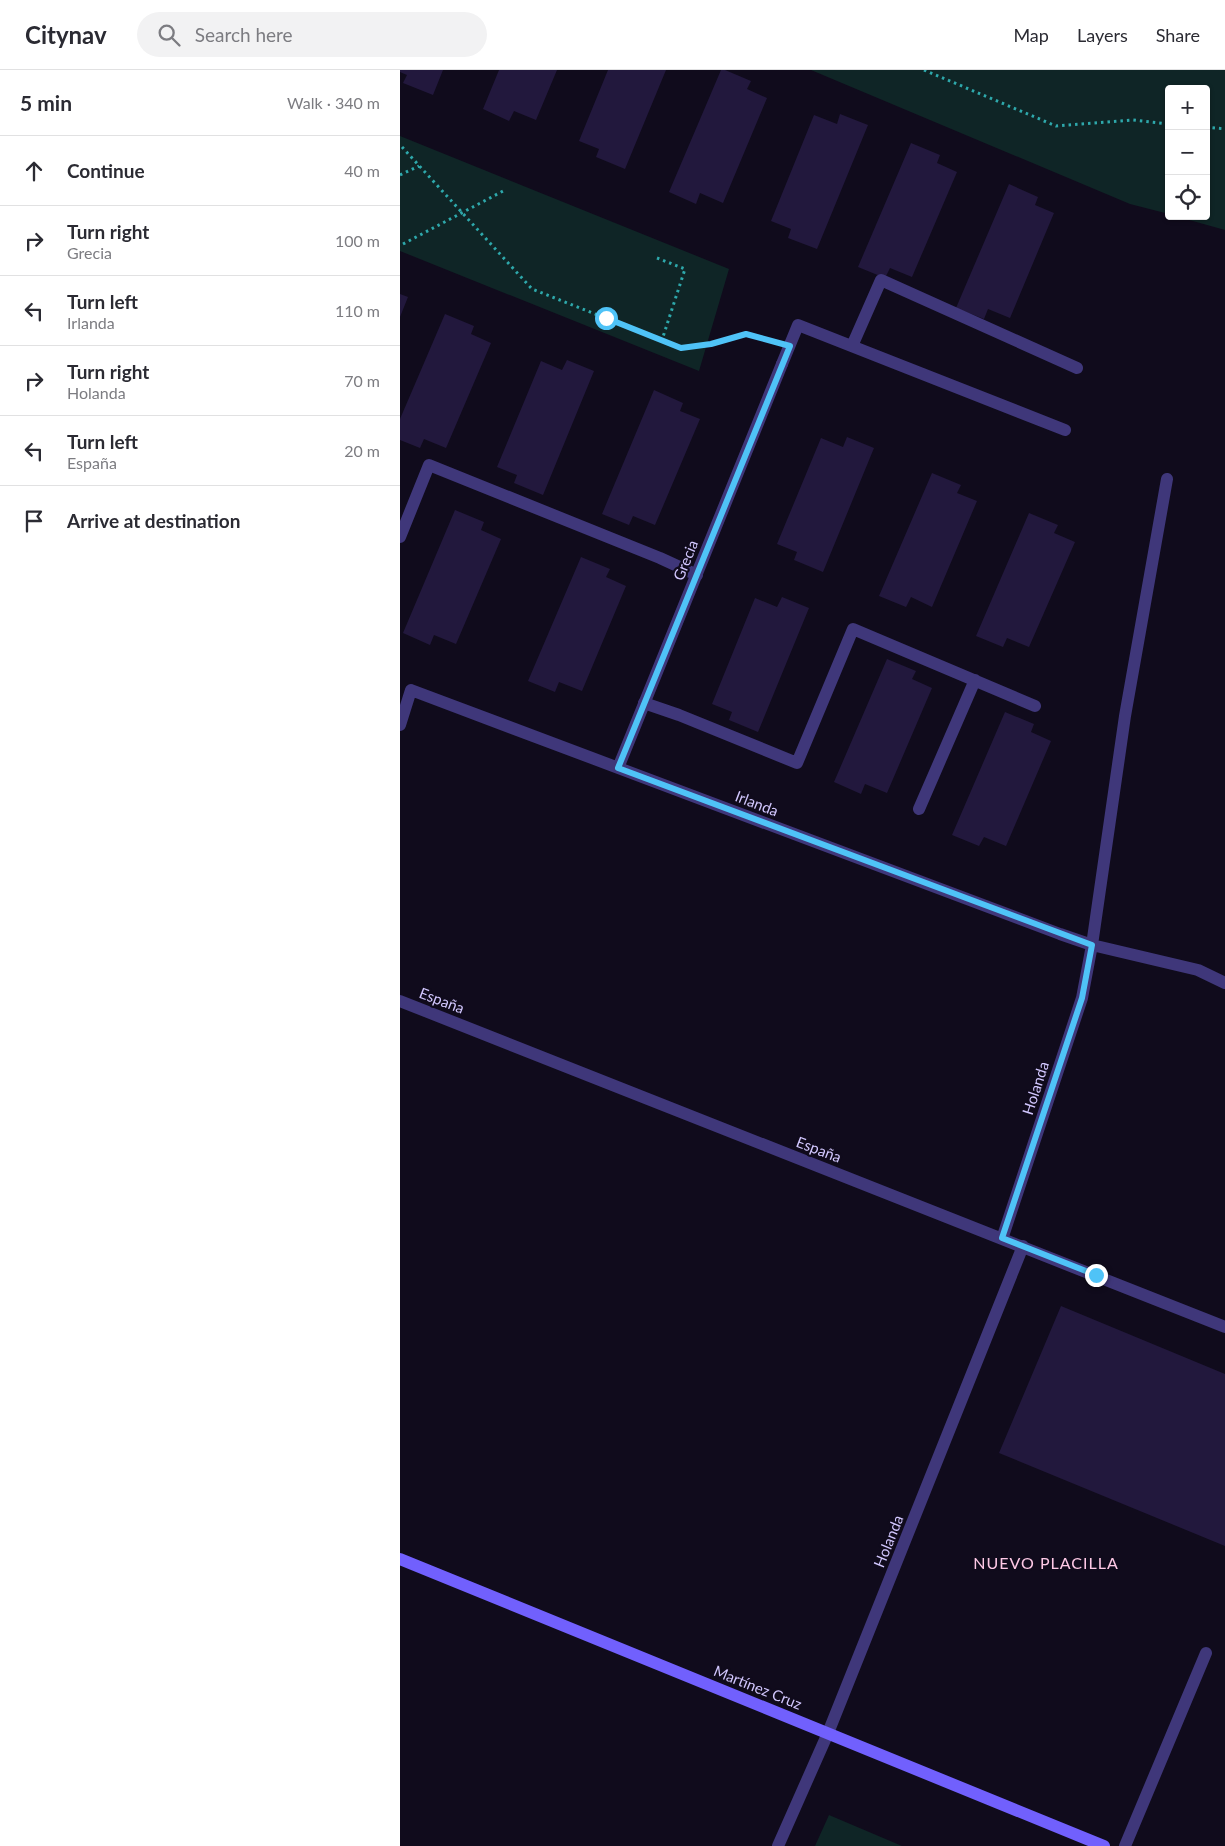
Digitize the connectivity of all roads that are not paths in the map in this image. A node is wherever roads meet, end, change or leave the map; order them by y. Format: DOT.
graph roads {
  1 [pos="852,346"];
  2 [pos="1077,368"];
  3 [pos="1065,430"];
  4 [pos="1167,479"];
  5 [pos="400,537"];
  6 [pos="696,575"];
  7 [pos="975,680"];
  8 [pos="644,703"];
  9 [pos="1035,706"];
  10 [pos="400,725"];
  11 [pos="618,768"];
  12 [pos="920,809"];
  13 [pos="1092,945"];
  14 [pos="1225,983"];
  15 [pos="400,1002"];
  16 [pos="1002,1238"];
  17 [pos="1023,1246"];
  18 [pos="1225,1327"];
  19 [pos="400,1559"];
  20 [pos="1206,1653"];
  21 [pos="828,1733"];
  22 [pos="778,1846"];
  23 [pos="1104,1846"];
  24 [pos="1125,1846"];
  1 -- 2 [label="street"];
  1 -- 3 [label="street"];
  1 -- 6 [label="street, Grecia"];
  4 -- 13 [label="street, Holanda"];
  5 -- 6 [label="street"];
  6 -- 8 [label="street, Grecia"];
  7 -- 8 [label="street"];
  7 -- 9 [label="street"];
  7 -- 12 [label="street"];
  8 -- 11 [label="street, Grecia"];
  10 -- 11 [label="street, Irlanda"];
  11 -- 13 [label="street, Irlanda"];
  13 -- 14 [label="street, Irlanda"];
  13 -- 16 [label="street, Holanda"];
  15 -- 16 [label="street, España"];
  16 -- 17 [label="street, España"];
  17 -- 18 [label="street, España"];
  17 -- 21 [label="street, Holanda"];
  19 -- 21 [label="street, Martínez Cruz"];
  20 -- 24 [label="street"];
  21 -- 22 [label="street, Holanda"];
  21 -- 23 [label="street, Martínez Cruz"];
}
